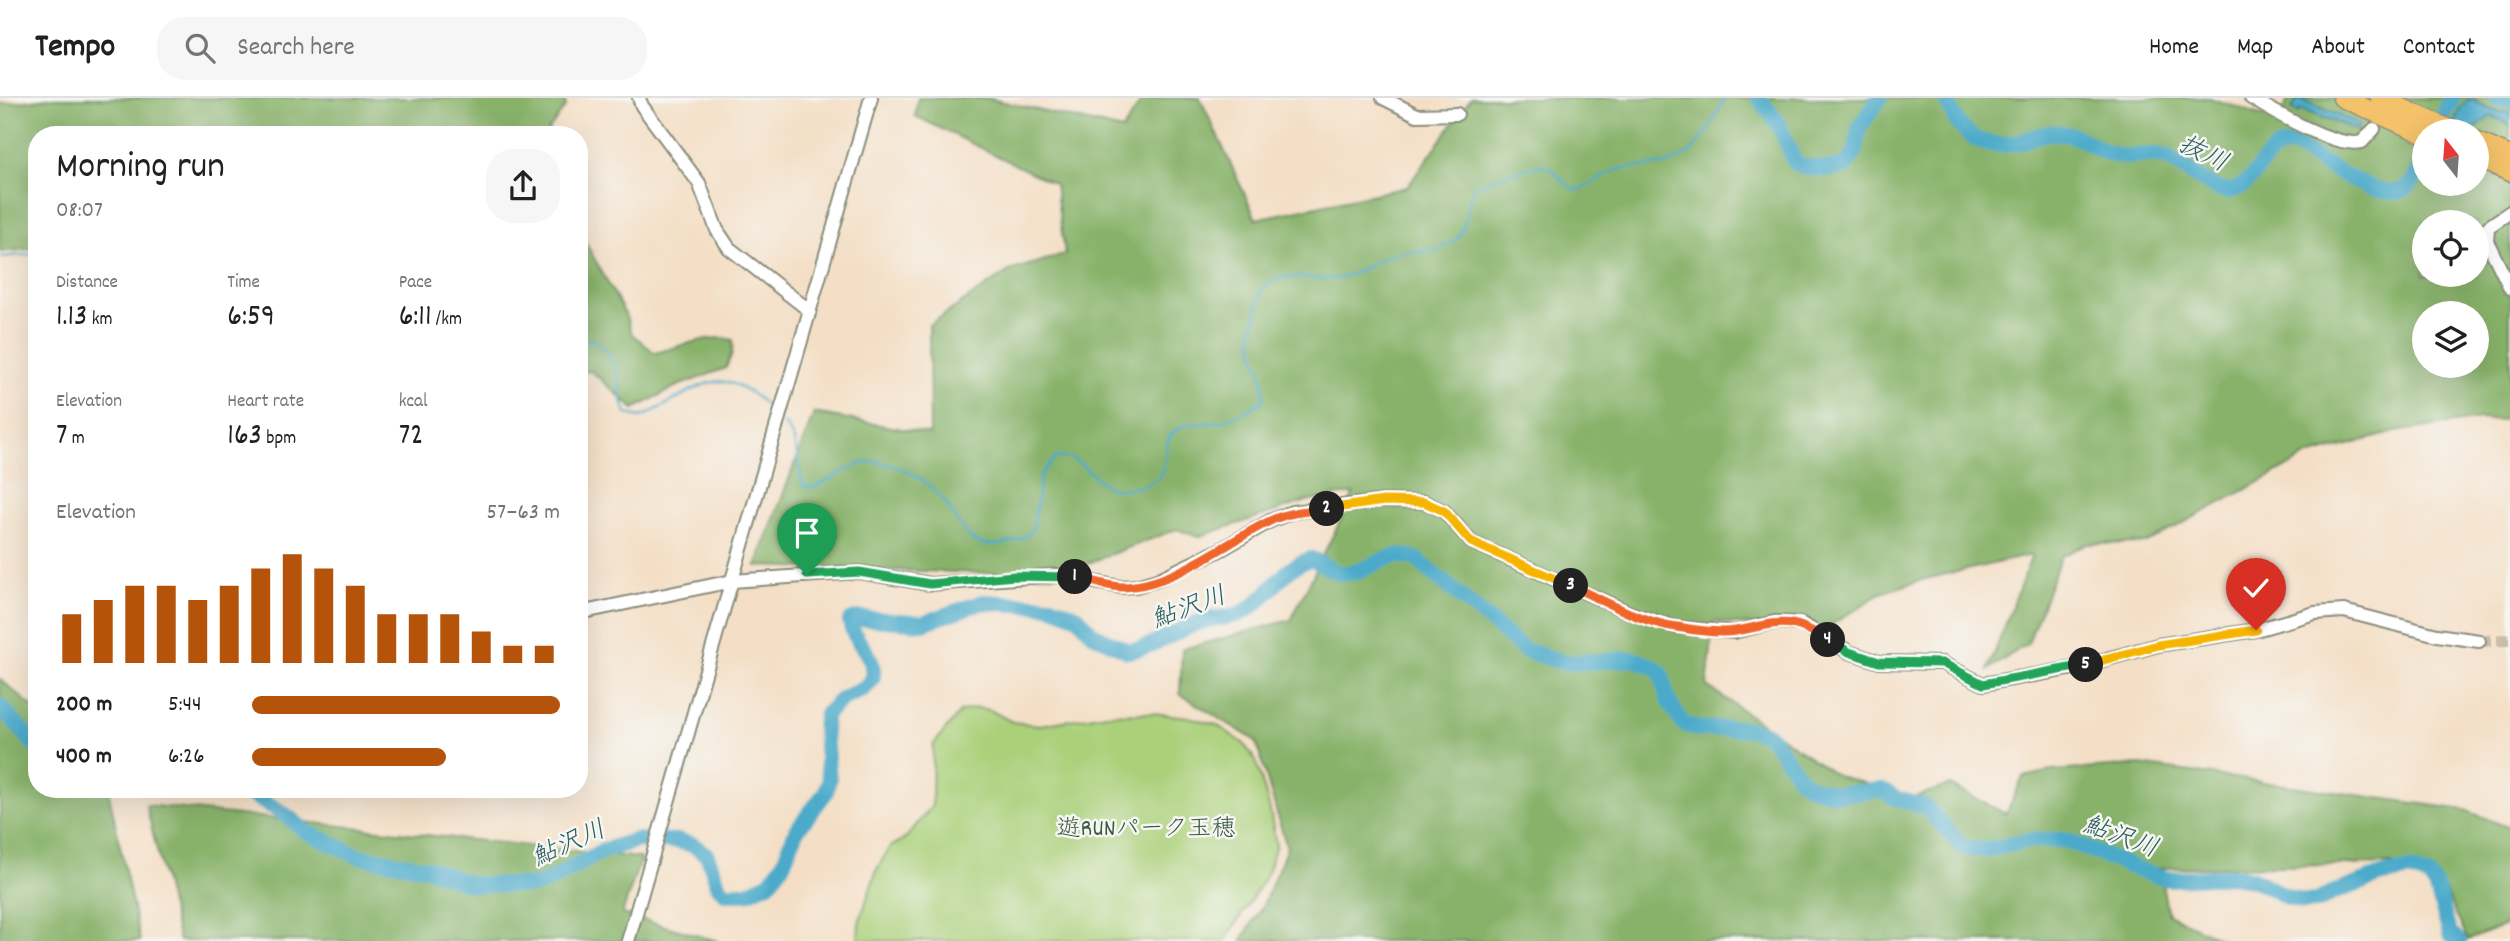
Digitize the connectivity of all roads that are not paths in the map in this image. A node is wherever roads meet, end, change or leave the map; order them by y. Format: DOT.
graph roads {
  1 [pos="639,98"];
  2 [pos="871,98"];
  3 [pos="1383,98"];
  4 [pos="2251,98"];
  5 [pos="2342,98"];
  6 [pos="2379,98"];
  7 [pos="1457,114"];
  8 [pos="2405,117"];
  9 [pos="2412,119"];
  10 [pos="2412,123"];
  11 [pos="2374,129"];
  12 [pos="2489,153"];
  13 [pos="2510,156"];
  14 [pos="2489,158"];
  15 [pos="2510,172"];
  16 [pos="2510,212"];
  17 [pos="2510,288"];
  18 [pos="810,311"];
  19 [pos="732,581"];
  20 [pos="588,611"];
  21 [pos="2479,641"];
  22 [pos="628,941"];
  1 -- 18 [label="street"];
  2 -- 18 [label="street"];
  3 -- 7 [label="street"];
  4 -- 11 [label="street"];
  5 -- 8 [label="highway"];
  6 -- 8 [label="highway"];
  8 -- 9 [label="highway"];
  8 -- 10 [label="highway"];
  12 -- 13 [label="highway"];
  14 -- 15 [label="highway"];
  16 -- 17 [label="street"];
  18 -- 19 [label="street"];
  19 -- 20 [label="street"];
  19 -- 21 [label="street"];
  19 -- 22 [label="street"];
}
